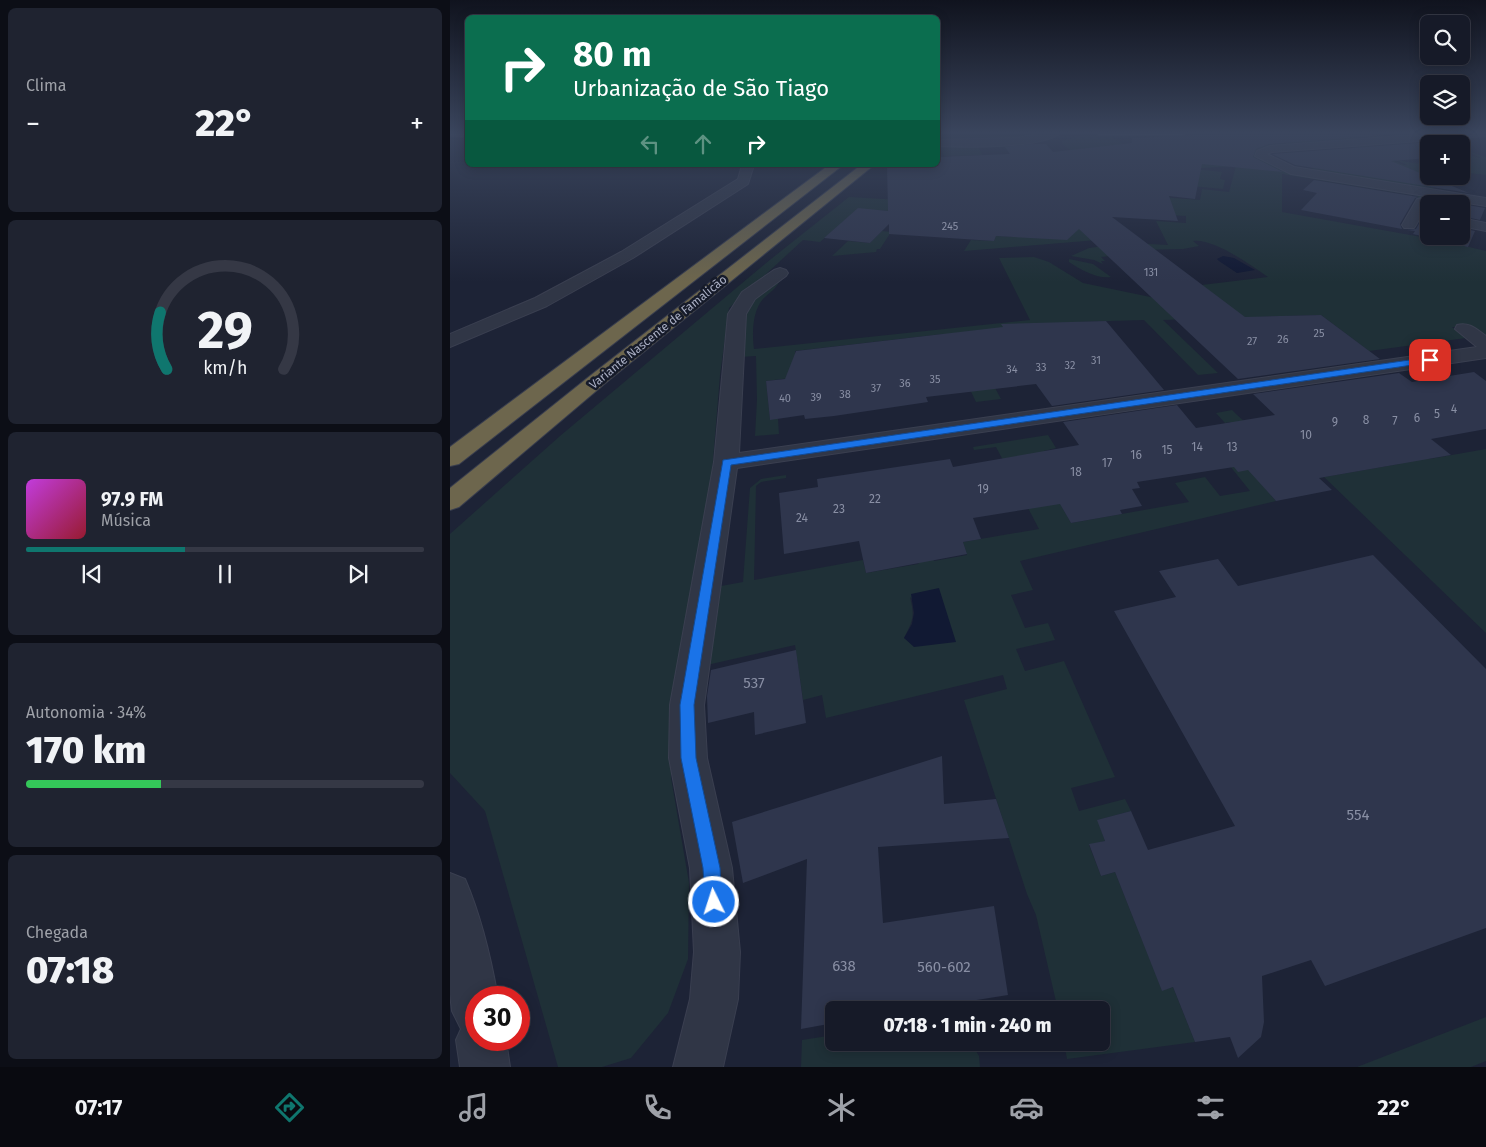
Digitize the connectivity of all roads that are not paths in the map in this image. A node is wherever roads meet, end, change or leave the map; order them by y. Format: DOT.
graph roads {
  1 [pos="743,182"];
  2 [pos="814,182"];
  3 [pos="847,182"];
  4 [pos="1363,182"];
  5 [pos="1486,202"];
  6 [pos="1470,224"];
  7 [pos="1486,227"];
  8 [pos="780,273"];
  9 [pos="1464,329"];
  10 [pos="450,341"];
  11 [pos="1486,344"];
  12 [pos="1486,352"];
  13 [pos="450,459"];
  14 [pos="726,462"];
  15 [pos="450,501"];
  16 [pos="450,894"];
  17 [pos="473,986"];
  18 [pos="482,1051"];
  19 [pos="484,1067"];
  20 [pos="698,1067"];
  1 -- 10 [label="street"];
  2 -- 13 [label="highway, Variante Nascente de Famalicão"];
  3 -- 15 [label="highway, Variante Nascente de Famalicão"];
  4 -- 5 [label="street"];
  6 -- 7 [label="street"];
  8 -- 14 [label="street"];
  9 -- 11 [label="street"];
  12 -- 14 [label="street"];
  14 -- 20 [label="street"];
  16 -- 17 [label="street"];
  18 -- 19 [label="street"];
}
